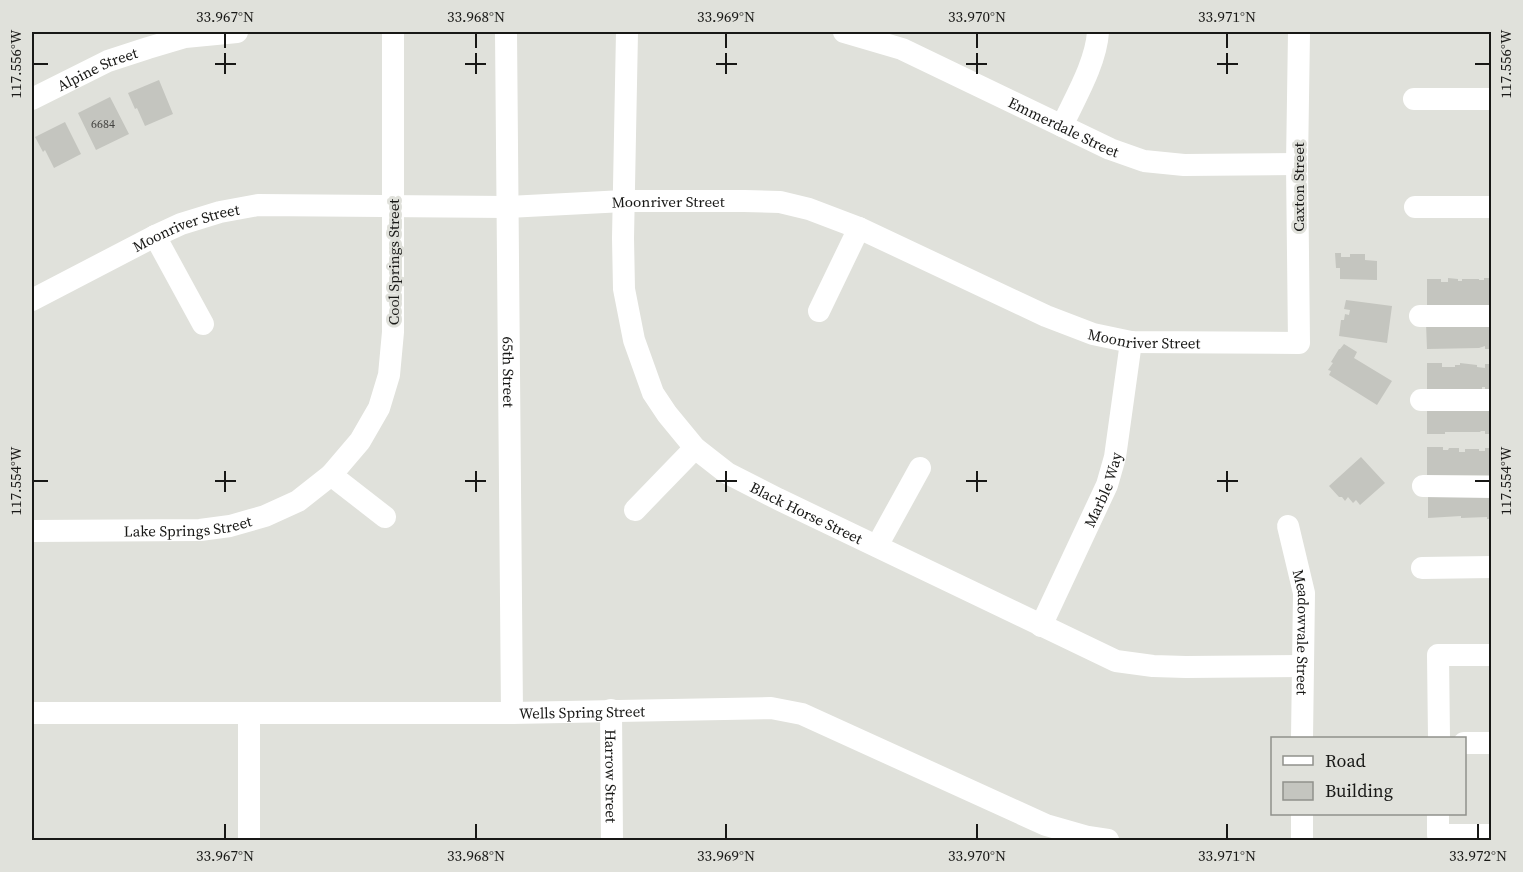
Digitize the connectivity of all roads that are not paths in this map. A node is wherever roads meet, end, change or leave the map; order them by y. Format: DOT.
graph roads {
  1 [pos="213,32"];
  2 [pos="237,32"];
  3 [pos="393,32"];
  4 [pos="506,32"];
  5 [pos="627,32"];
  6 [pos="844,32"];
  7 [pos="1098,32"];
  8 [pos="1299,32"];
  9 [pos="32,99"];
  10 [pos="1414,99"];
  11 [pos="1491,99"];
  12 [pos="1062,126"];
  13 [pos="1297,164"];
  14 [pos="624,201"];
  15 [pos="393,207"];
  16 [pos="507,207"];
  17 [pos="1415,207"];
  18 [pos="1491,207"];
  19 [pos="859,228"];
  20 [pos="155,236"];
  21 [pos="32,300"];
  22 [pos="819,312"];
  23 [pos="1420,316"];
  24 [pos="1491,316"];
  25 [pos="203,324"];
  26 [pos="1131,342"];
  27 [pos="1299,343"];
  28 [pos="1421,400"];
  29 [pos="1491,400"];
  30 [pos="695,448"];
  31 [pos="920,468"];
  32 [pos="331,475"];
  33 [pos="1423,486"];
  34 [pos="1491,487"];
  35 [pos="635,510"];
  36 [pos="385,517"];
  37 [pos="1288,526"];
  38 [pos="32,531"];
  39 [pos="877,546"];
  40 [pos="1491,567"];
  41 [pos="1422,568"];
  42 [pos="1041,626"];
  43 [pos="1491,655"];
  44 [pos="1302,666"];
  45 [pos="611,710"];
  46 [pos="32,713"];
  47 [pos="249,713"];
  48 [pos="512,713"];
  49 [pos="1302,737"];
  50 [pos="1438,737"];
  51 [pos="1466,743"];
  52 [pos="1491,743"];
  53 [pos="1302,815"];
  54 [pos="1438,824"];
  55 [pos="1491,835"];
  56 [pos="249,840"];
  57 [pos="612,840"];
  58 [pos="1108,840"];
  59 [pos="1302,840"];
  1 -- 2 [label="street, Alpine Street"];
  1 -- 9 [label="street, Alpine Street"];
  3 -- 15 [label="street, Cool Springs Street"];
  4 -- 16 [label="street, 65th Street"];
  5 -- 14 [label="street, Black Horse Street"];
  6 -- 12 [label="street, Emmerdale Street"];
  7 -- 12 [label="street"];
  8 -- 13 [label="street, Caxton Street"];
  10 -- 11 [label="street"];
  12 -- 13 [label="street, Emmerdale Street"];
  13 -- 27 [label="street, Caxton Street"];
  14 -- 16 [label="street, Moonriver Street"];
  14 -- 19 [label="street, Moonriver Street"];
  14 -- 30 [label="street, Black Horse Street"];
  15 -- 16 [label="street, Moonriver Street"];
  15 -- 20 [label="street, Moonriver Street"];
  15 -- 32 [label="street, Cool Springs Street"];
  16 -- 48 [label="street, 65th Street"];
  17 -- 18 [label="street"];
  19 -- 22 [label="street"];
  19 -- 26 [label="street, Moonriver Street"];
  20 -- 21 [label="street, Moonriver Street"];
  20 -- 25 [label="street"];
  23 -- 24 [label="street"];
  26 -- 27 [label="street, Moonriver Street"];
  26 -- 42 [label="street, Marble Way"];
  28 -- 29 [label="street"];
  30 -- 35 [label="street"];
  30 -- 39 [label="street, Black Horse Street"];
  31 -- 39 [label="street"];
  32 -- 36 [label="street"];
  32 -- 38 [label="street, Lake Springs Street"];
  33 -- 34 [label="street"];
  37 -- 44 [label="street, Meadowvale Street"];
  39 -- 42 [label="street, Black Horse Street"];
  40 -- 41 [label="street"];
  42 -- 44 [label="street, Black Horse Street"];
  43 -- 50 [label="street"];
  44 -- 49 [label="street, Meadowvale Street"];
  45 -- 48 [label="street, Wells Spring Street"];
  45 -- 57 [label="street, Harrow Street"];
  45 -- 58 [label="street, Wells Spring Street"];
  46 -- 47 [label="street, Wells Spring Street"];
  47 -- 48 [label="street, Wells Spring Street"];
  47 -- 56 [label="street"];
  51 -- 52 [label="street"];
  53 -- 59 [label="street"];
  54 -- 55 [label="street"];
}
